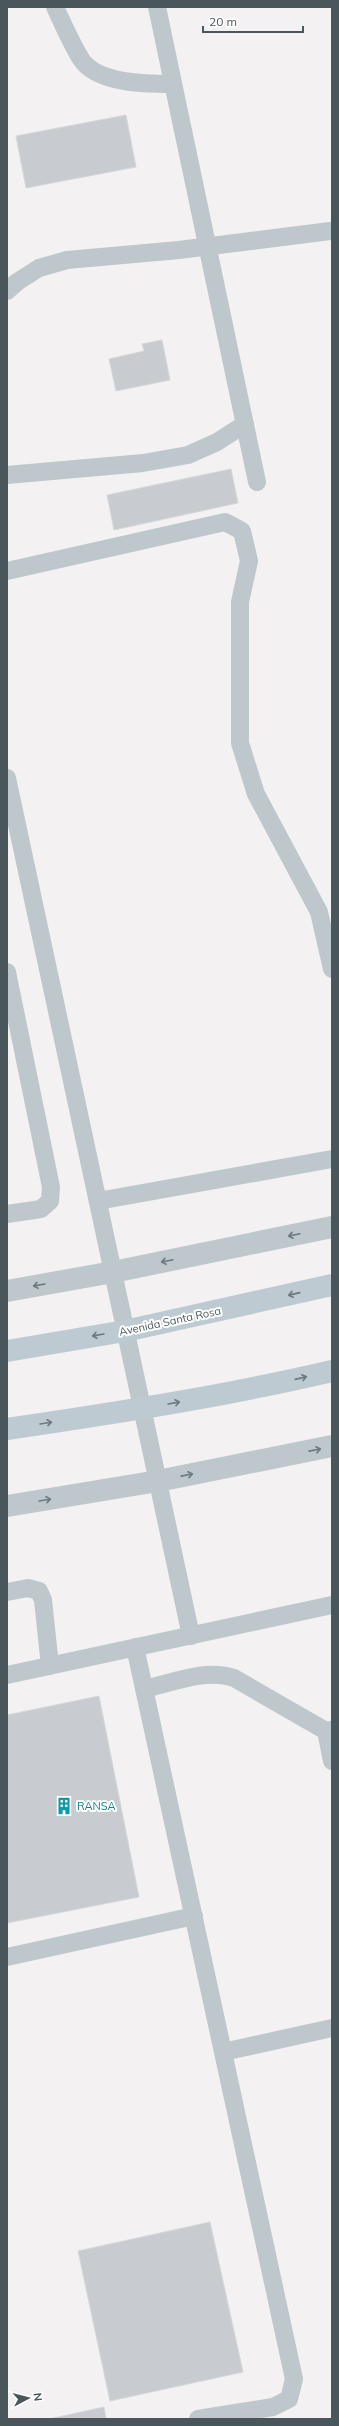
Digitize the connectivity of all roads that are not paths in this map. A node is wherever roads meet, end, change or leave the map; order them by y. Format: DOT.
graph roads {
  1 [pos="55,7"];
  2 [pos="157,7"];
  3 [pos="173,84"];
  4 [pos="330,231"];
  5 [pos="208,246"];
  6 [pos="7,292"];
  7 [pos="244,424"];
  8 [pos="7,475"];
  9 [pos="257,482"];
  10 [pos="7,571"];
  11 [pos="7,778"];
  12 [pos="332,968"];
  13 [pos="7,972"];
  14 [pos="332,1159"];
  15 [pos="98,1201"];
  16 [pos="7,1214"];
  17 [pos="332,1227"];
  18 [pos="113,1272"];
  19 [pos="332,1285"];
  20 [pos="7,1291"];
  21 [pos="125,1331"];
  22 [pos="7,1351"];
  23 [pos="332,1371"];
  24 [pos="142,1409"];
  25 [pos="7,1429"];
  26 [pos="332,1446"];
  27 [pos="158,1481"];
  28 [pos="7,1506"];
  29 [pos="7,1592"];
  30 [pos="332,1605"];
  31 [pos="191,1636"];
  32 [pos="135,1648"];
  33 [pos="50,1666"];
  34 [pos="7,1675"];
  35 [pos="144,1689"];
  36 [pos="329,1730"];
  37 [pos="332,1761"];
  38 [pos="194,1916"];
  39 [pos="7,1957"];
  40 [pos="332,2028"];
  41 [pos="223,2052"];
  42 [pos="198,2419"];
  1 -- 3 [label="lane"];
  2 -- 3 [label="lane"];
  3 -- 5 [label="lane"];
  4 -- 5 [label="lane"];
  5 -- 6 [label="lane"];
  5 -- 7 [label="lane"];
  7 -- 8 [label="lane"];
  7 -- 9 [label="lane"];
  10 -- 12 [label="lane"];
  11 -- 15 [label="lane"];
  13 -- 16 [label="lane"];
  14 -- 15 [label="lane"];
  15 -- 18 [label="lane"];
  17 -- 18 [label="street, one-way"];
  18 -- 20 [label="street, one-way"];
  18 -- 21 [label="lane"];
  19 -- 21 [label="main road, Avenida Santa Rosa, one-way"];
  21 -- 22 [label="main road, Avenida Santa Rosa, one-way"];
  21 -- 24 [label="lane"];
  24 -- 23 [label="main road, one-way"];
  25 -- 24 [label="main road, one-way"];
  24 -- 27 [label="lane"];
  27 -- 26 [label="street, one-way"];
  28 -- 27 [label="street, one-way"];
  27 -- 31 [label="lane"];
  29 -- 33 [label="lane"];
  30 -- 31 [label="lane"];
  31 -- 32 [label="lane"];
  32 -- 33 [label="lane"];
  32 -- 35 [label="lane"];
  33 -- 34 [label="lane"];
  35 -- 36 [label="lane"];
  35 -- 38 [label="lane"];
  36 -- 37 [label="lane"];
  38 -- 39 [label="lane"];
  38 -- 41 [label="lane"];
  40 -- 41 [label="lane"];
  41 -- 42 [label="lane"];
}
